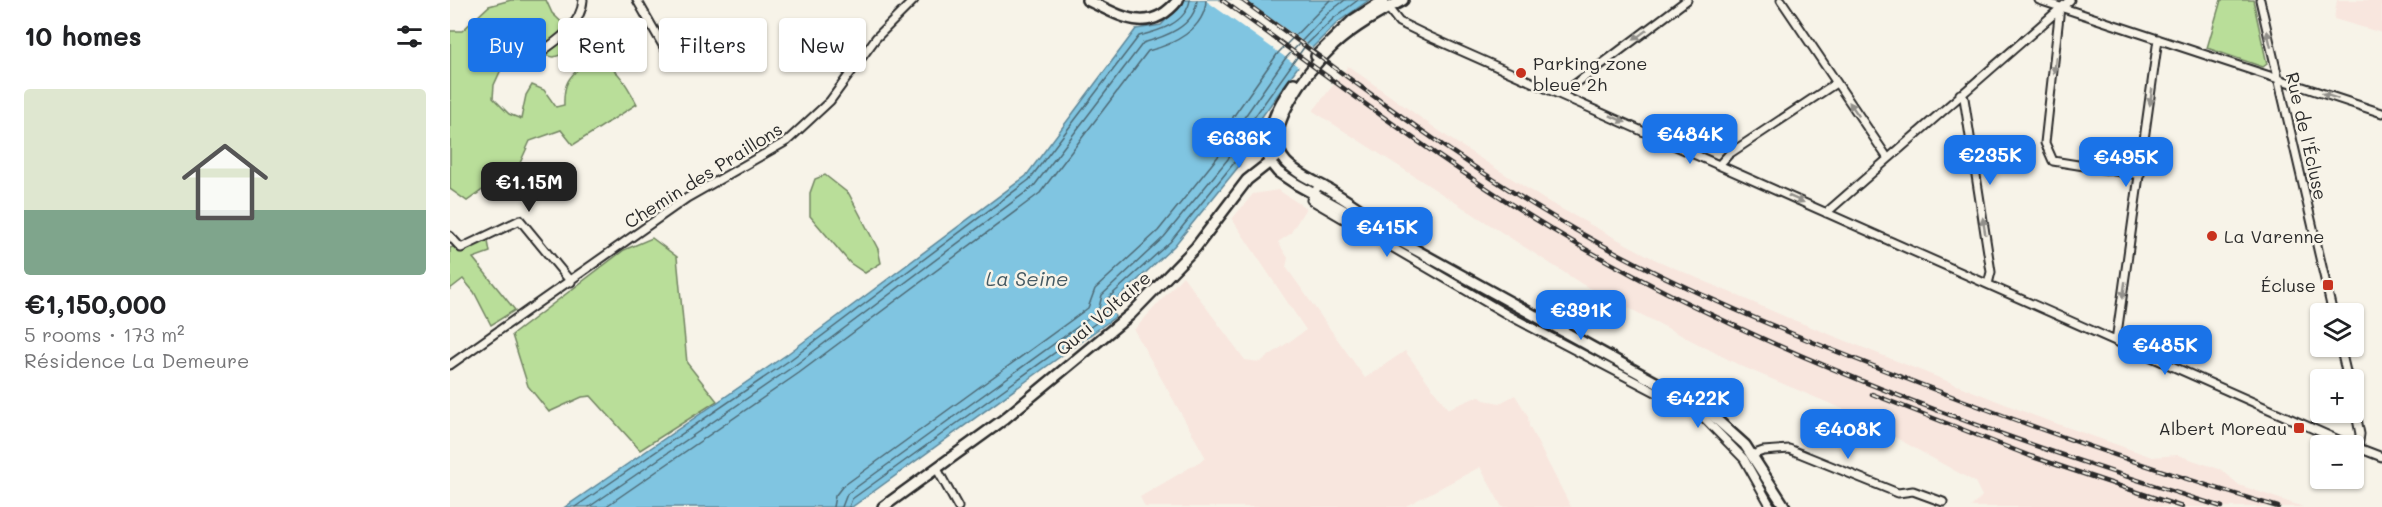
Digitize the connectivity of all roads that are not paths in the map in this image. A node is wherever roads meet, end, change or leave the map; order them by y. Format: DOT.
graph roads {
  1 [pos="583,0"];
  2 [pos="637,0"];
  3 [pos="914,0"];
  4 [pos="1087,0"];
  5 [pos="1178,0"];
  6 [pos="1403,0"];
  7 [pos="1687,0"];
  8 [pos="1781,0"];
  9 [pos="2039,0"];
  10 [pos="2070,0"];
  11 [pos="2260,0"];
  12 [pos="1385,3"];
  13 [pos="2060,7"];
  14 [pos="659,39"];
  15 [pos="2158,39"];
  16 [pos="546,47"];
  17 [pos="2278,79"];
  18 [pos="1836,83"];
  19 [pos="1960,94"];
  20 [pos="1564,96"];
  21 [pos="2382,113"];
  22 [pos="1280,154"];
  23 [pos="1887,157"];
  24 [pos="1269,161"];
  25 [pos="1719,165"];
  26 [pos="2140,175"];
  27 [pos="1319,184"];
  28 [pos="1314,193"];
  29 [pos="1826,213"];
  30 [pos="450,236"];
  31 [pos="1404,241"];
  32 [pos="1431,256"];
  33 [pos="1425,266"];
  34 [pos="571,282"];
  35 [pos="1988,284"];
  36 [pos="2330,303"];
  37 [pos="2116,341"];
  38 [pos="450,365"];
  39 [pos="2327,435"];
  40 [pos="2364,451"];
  41 [pos="1752,455"];
  42 [pos="2382,457"];
  43 [pos="937,469"];
  44 [pos="1943,502"];
  45 [pos="883,507"];
  46 [pos="958,507"];
  47 [pos="1771,507"];
  48 [pos="1785,507"];
  1 -- 16 [label="street"];
  2 -- 14 [label="street"];
  3 -- 34 [label="street, Chemin des Praillons"];
  4 -- 5 [label="street"];
  6 -- 12 [label="street"];
  7 -- 20 [label="street, one-way"];
  8 -- 18 [label="street"];
  9 -- 13 [label="street"];
  10 -- 13 [label="street"];
  17 -- 11 [label="street, Rue de l'Écluse, one-way"];
  12 -- 20 [label="street"];
  12 -- 22 [label="street"];
  12 -- 24 [label="street"];
  13 -- 15 [label="street"];
  13 -- 19 [label="street"];
  13 -- 26 [label="street, one-way"];
  15 -- 17 [label="street"];
  15 -- 26 [label="street, one-way"];
  21 -- 17 [label="street, one-way"];
  17 -- 36 [label="street, Rue de l'Écluse"];
  23 -- 18 [label="street, one-way"];
  18 -- 25 [label="street"];
  19 -- 23 [label="street"];
  35 -- 19 [label="street, one-way"];
  20 -- 25 [label="street, one-way"];
  22 -- 24 [label="street, Quai Voltaire"];
  22 -- 27 [label="street"];
  23 -- 29 [label="street"];
  24 -- 28 [label="street"];
  24 -- 43 [label="street, Quai Voltaire"];
  25 -- 29 [label="street, one-way"];
  26 -- 37 [label="street, one-way"];
  27 -- 28 [label="street"];
  27 -- 31 [label="street"];
  28 -- 31 [label="street"];
  28 -- 33 [label="street"];
  29 -- 35 [label="street"];
  30 -- 34 [label="street"];
  31 -- 32 [label="street"];
  32 -- 33 [label="street"];
  32 -- 41 [label="street"];
  33 -- 47 [label="street"];
  34 -- 38 [label="street, Chemin des Praillons"];
  35 -- 37 [label="street"];
  37 -- 39 [label="street"];
  40 -- 42 [label="street"];
  41 -- 44 [label="street"];
  41 -- 48 [label="street"];
  43 -- 45 [label="street, Quai Voltaire"];
  43 -- 46 [label="street"];
}
